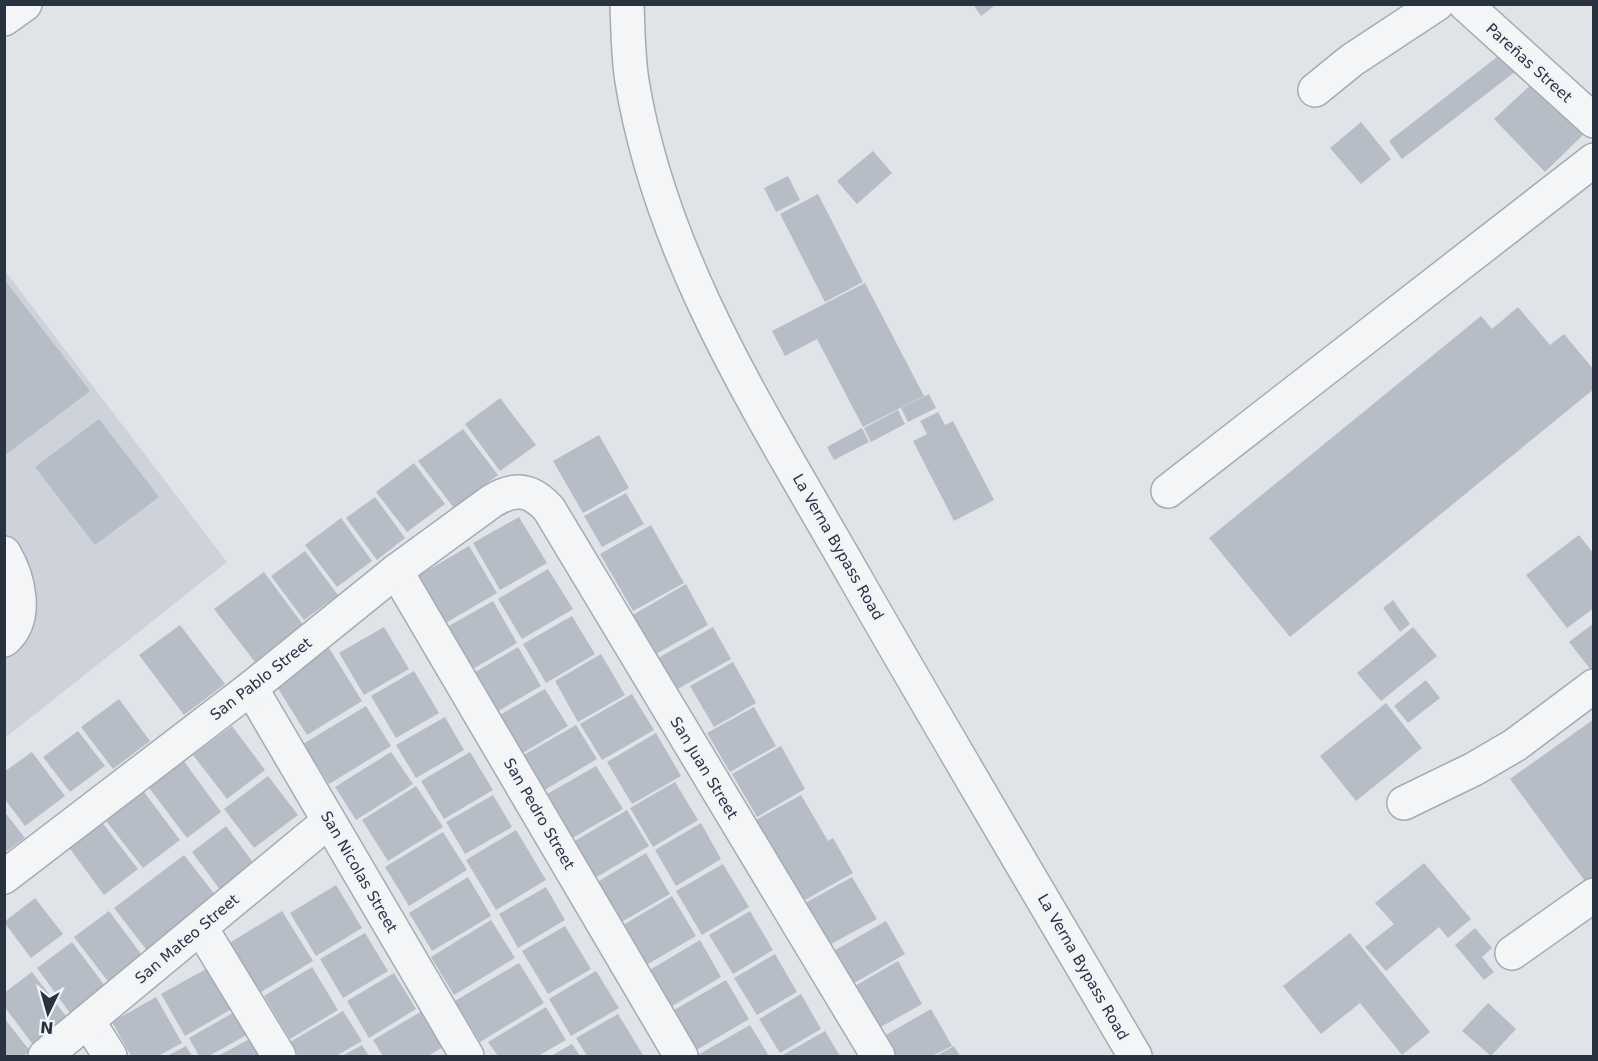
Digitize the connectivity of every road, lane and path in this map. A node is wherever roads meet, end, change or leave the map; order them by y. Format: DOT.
graph roads {
  1 [pos="25,4"];
  2 [pos="627,4"];
  3 [pos="1437,4"];
  4 [pos="1465,4"];
  5 [pos="4,19"];
  6 [pos="1315,90"];
  7 [pos="1593,121"];
  8 [pos="1593,160"];
  9 [pos="1168,490"];
  10 [pos="521,491"];
  11 [pos="4,553"];
  12 [pos="396,571"];
  13 [pos="4,640"];
  14 [pos="1593,686"];
  15 [pos="251,688"];
  16 [pos="1404,803"];
  17 [pos="329,821"];
  18 [pos="4,877"];
  19 [pos="1593,895"];
  20 [pos="201,928"];
  21 [pos="1512,953"];
  22 [pos="88,1021"];
  23 [pos="45,1056"];
  24 [pos="110,1056"];
  25 [pos="279,1056"];
  26 [pos="467,1056"];
  27 [pos="681,1056"];
  28 [pos="878,1056"];
  29 [pos="1135,1056"];
  1 -- 5 [label="street"];
  2 -- 29 [label="street, La Verna Bypass Road"];
  3 -- 6 [label="street"];
  4 -- 7 [label="street, Pareñas Street"];
  8 -- 9 [label="street"];
  10 -- 12 [label="street, San Pablo Street"];
  10 -- 28 [label="street, San Juan Street"];
  11 -- 13 [label="street"];
  12 -- 15 [label="street, San Pablo Street"];
  12 -- 27 [label="street, San Pedro Street"];
  14 -- 16 [label="street"];
  15 -- 17 [label="street, San Nicolas Street"];
  15 -- 18 [label="street, San Pablo Street"];
  17 -- 20 [label="street, San Mateo Street"];
  17 -- 26 [label="street, San Nicolas Street"];
  19 -- 21 [label="street"];
  20 -- 22 [label="street, San Mateo Street"];
  20 -- 25 [label="street"];
  22 -- 23 [label="street, San Mateo Street"];
  22 -- 24 [label="street"];
}
